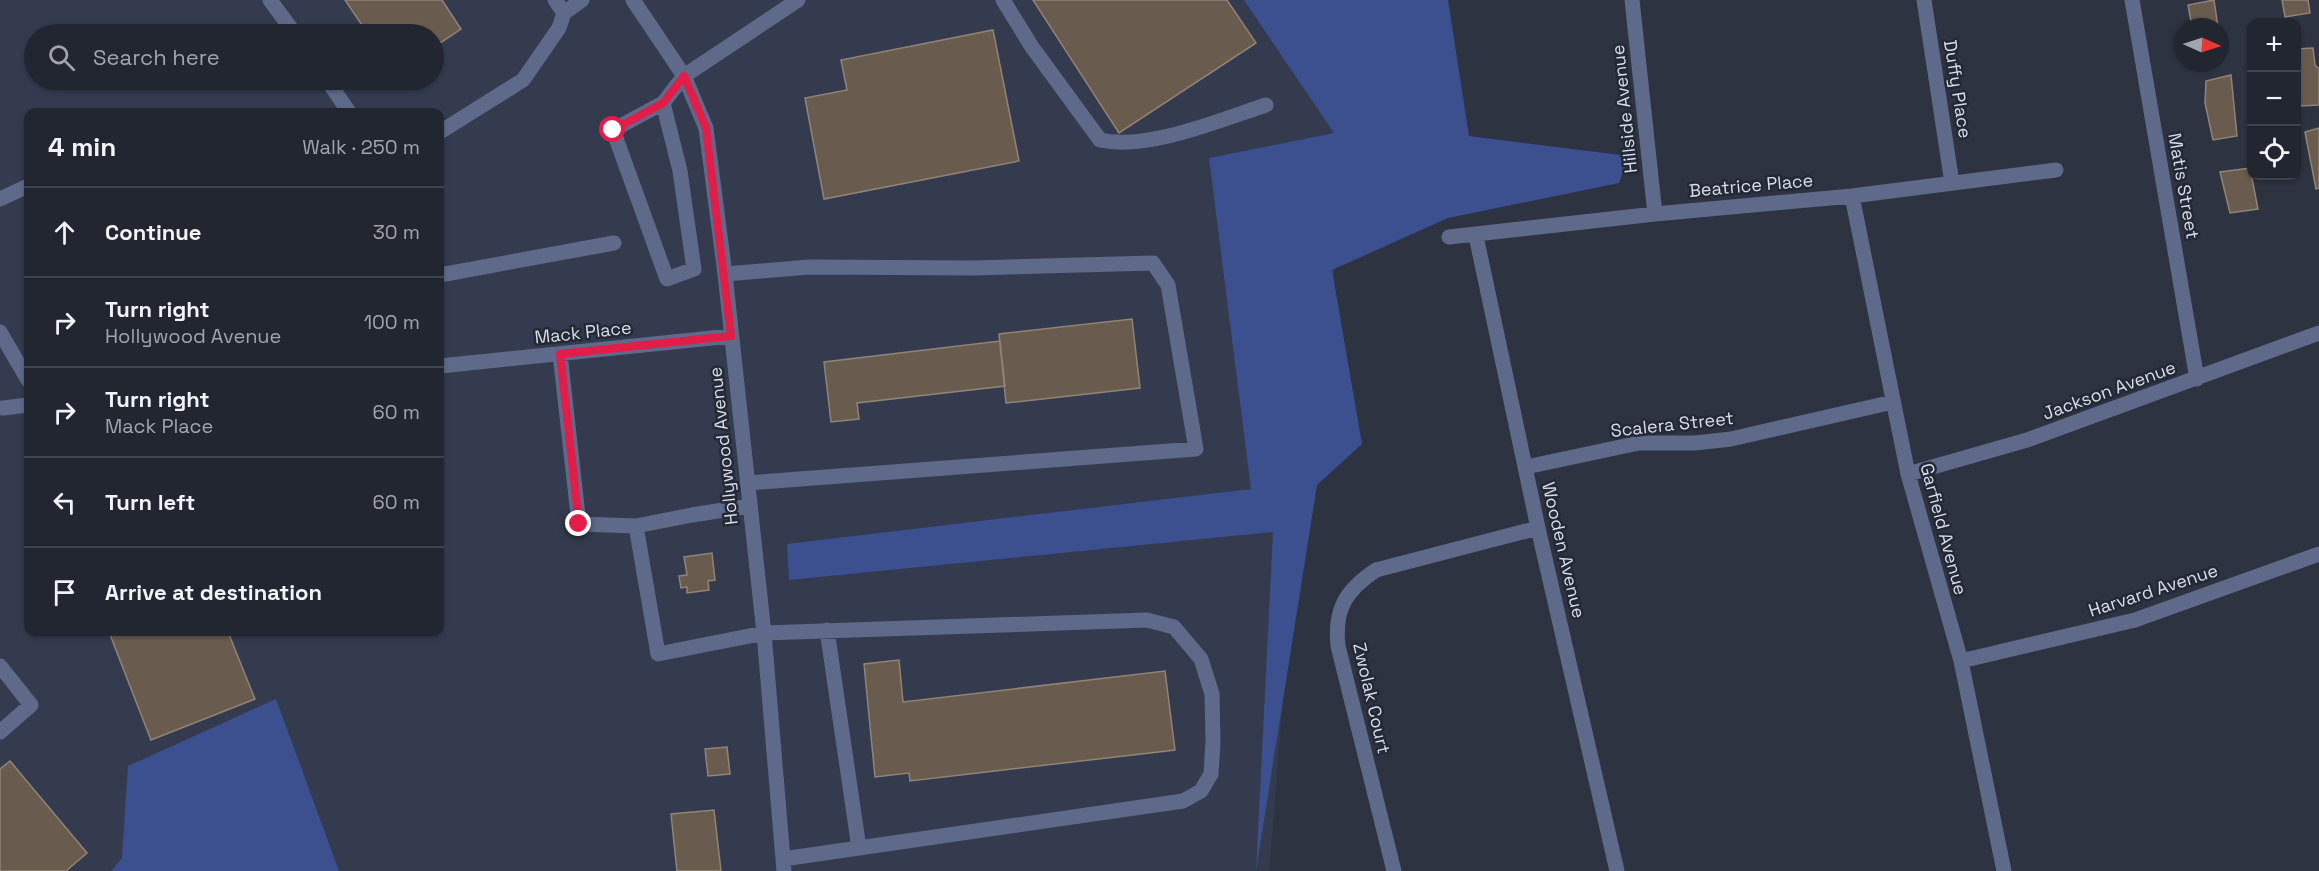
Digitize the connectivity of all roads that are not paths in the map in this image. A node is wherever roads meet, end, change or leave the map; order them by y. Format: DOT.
graph roads {
  1 [pos="270,0"];
  2 [pos="555,0"];
  3 [pos="582,0"];
  4 [pos="633,0"];
  5 [pos="798,0"];
  6 [pos="1003,0"];
  7 [pos="1632,0"];
  8 [pos="1924,0"];
  9 [pos="2132,0"];
  10 [pos="564,13"];
  11 [pos="288,24"];
  12 [pos="684,76"];
  13 [pos="334,90"];
  14 [pos="663,103"];
  15 [pos="1266,105"];
  16 [pos="347,108"];
  17 [pos="444,129"];
  18 [pos="2056,170"];
  19 [pos="1952,183"];
  20 [pos="24,188"];
  21 [pos="1852,195"];
  22 [pos="0,199"];
  23 [pos="1655,214"];
  24 [pos="1476,236"];
  25 [pos="1449,237"];
  26 [pos="614,243"];
  27 [pos="444,274"];
  28 [pos="724,274"];
  29 [pos="0,332"];
  30 [pos="2319,333"];
  31 [pos="731,336"];
  32 [pos="560,354"];
  33 [pos="444,366"];
  34 [pos="24,373"];
  35 [pos="2198,379"];
  36 [pos="1893,402"];
  37 [pos="24,405"];
  38 [pos="3,408"];
  39 [pos="1526,467"];
  40 [pos="1908,474"];
  41 [pos="747,483"];
  42 [pos="749,506"];
  43 [pos="636,526"];
  44 [pos="1538,528"];
  45 [pos="2319,554"];
  46 [pos="827,630"];
  47 [pos="764,633"];
  48 [pos="1961,662"];
  49 [pos="0,666"];
  50 [pos="0,732"];
  51 [pos="859,848"];
  52 [pos="784,865"];
  53 [pos="1394,871"];
  54 [pos="1617,871"];
  55 [pos="2004,871"];
  1 -- 11 [label="street"];
  2 -- 10 [label="street"];
  3 -- 10 [label="street"];
  4 -- 12 [label="street, Hollywood Avenue"];
  5 -- 12 [label="street"];
  6 -- 15 [label="street"];
  7 -- 23 [label="street, Hillside Avenue"];
  8 -- 19 [label="street, Duffy Place"];
  9 -- 35 [label="street, Matis Street"];
  10 -- 17 [label="street"];
  12 -- 14 [label="street"];
  12 -- 28 [label="street, Hollywood Avenue"];
  13 -- 16 [label="street"];
  14 -- 14 [label="street"];
  18 -- 19 [label="street, Beatrice Place"];
  19 -- 21 [label="street, Beatrice Place"];
  20 -- 22 [label="street"];
  21 -- 23 [label="street, Beatrice Place"];
  21 -- 36 [label="street, Garfield Avenue"];
  23 -- 24 [label="street, Beatrice Place"];
  24 -- 25 [label="street, Beatrice Place"];
  24 -- 39 [label="street, Wooden Avenue"];
  26 -- 27 [label="street"];
  28 -- 31 [label="street, Hollywood Avenue"];
  28 -- 41 [label="street"];
  29 -- 34 [label="street"];
  30 -- 35 [label="street, Jackson Avenue"];
  31 -- 32 [label="street, Mack Place"];
  31 -- 41 [label="street, Hollywood Avenue"];
  32 -- 33 [label="street, Mack Place"];
  32 -- 43 [label="street"];
  35 -- 40 [label="street, Jackson Avenue"];
  36 -- 39 [label="street, Scalera Street"];
  36 -- 40 [label="street, Garfield Avenue"];
  37 -- 38 [label="street"];
  39 -- 44 [label="street, Wooden Avenue"];
  40 -- 48 [label="street, Garfield Avenue"];
  41 -- 42 [label="street, Hollywood Avenue"];
  42 -- 43 [label="street"];
  42 -- 47 [label="street, Hollywood Avenue"];
  43 -- 47 [label="street"];
  44 -- 53 [label="street, Zwolak Court"];
  44 -- 54 [label="street, Wooden Avenue"];
  45 -- 48 [label="street, Harvard Avenue"];
  46 -- 47 [label="street"];
  46 -- 51 [label="street"];
  46 -- 51 [label="street"];
  47 -- 52 [label="street, Hollywood Avenue"];
  48 -- 55 [label="street, Garfield Avenue"];
  49 -- 50 [label="street"];
  51 -- 52 [label="street"];
}
